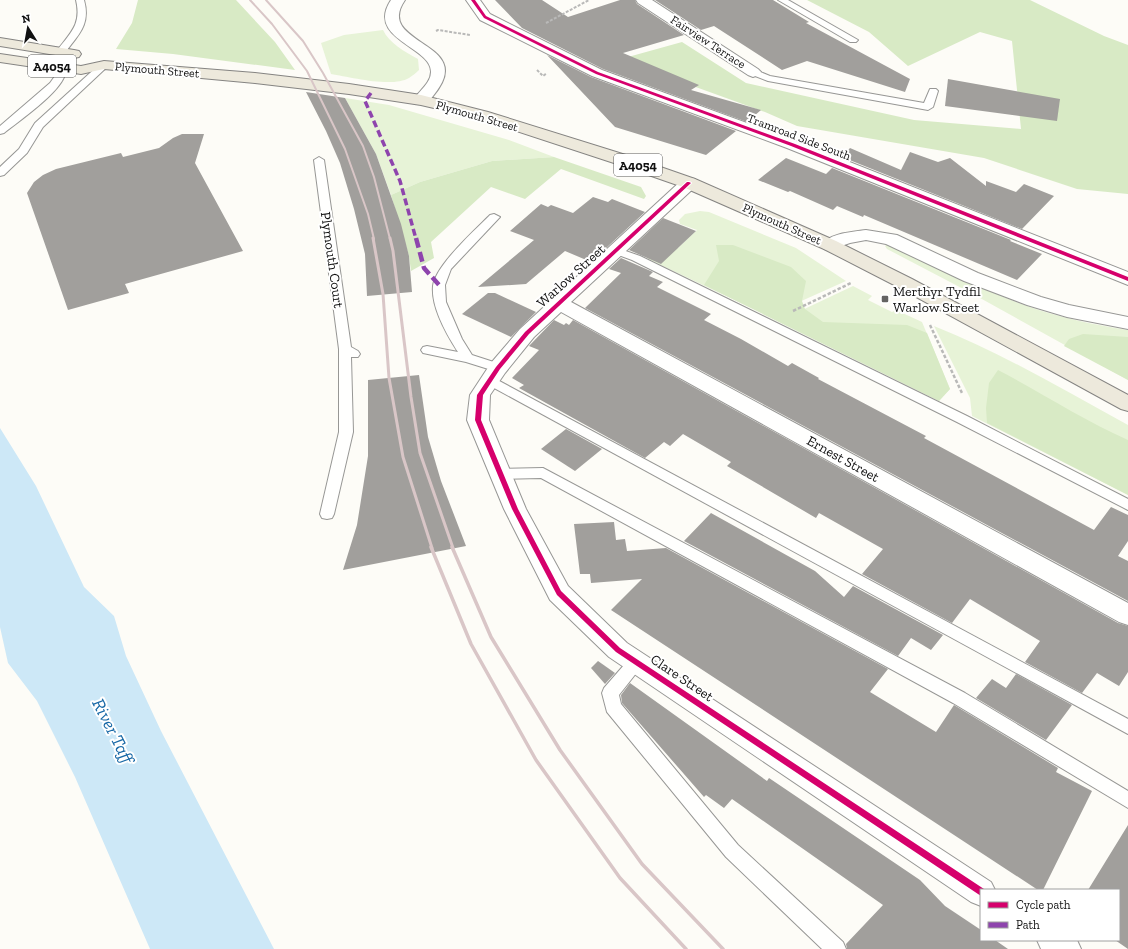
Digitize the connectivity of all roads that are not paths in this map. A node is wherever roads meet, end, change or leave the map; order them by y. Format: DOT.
graph roads {
  1 [pos="80,0"];
  2 [pos="398,0"];
  3 [pos="473,0"];
  4 [pos="643,0"];
  5 [pos="782,0"];
  6 [pos="853,40"];
  7 [pos="0,42"];
  8 [pos="61,52"];
  9 [pos="0,58"];
  10 [pos="104,65"];
  11 [pos="59,67"];
  12 [pos="753,72"];
  13 [pos="934,91"];
  14 [pos="421,100"];
  15 [pos="0,131"];
  16 [pos="319,160"];
  17 [pos="0,173"];
  18 [pos="689,183"];
  19 [pos="494,217"];
  20 [pos="830,245"];
  21 [pos="617,251"];
  22 [pos="1128,279"];
  23 [pos="558,303"];
  24 [pos="1128,323"];
  25 [pos="427,350"];
  26 [pos="468,358"];
  27 [pos="489,381"];
  28 [pos="1128,404"];
  29 [pos="500,474"];
  30 [pos="1128,504"];
  31 [pos="327,514"];
  32 [pos="1128,615"];
  33 [pos="637,662"];
  34 [pos="1128,726"];
  35 [pos="1128,800"];
  36 [pos="980,891"];
  37 [pos="1054,941"];
  38 [pos="836,949"];
  39 [pos="1066,949"];
  1 -- 8 [label="lane"];
  2 -- 14 [label="street"];
  3 -- 22 [label="street, Tramroad Side South"];
  4 -- 12 [label="street, Fairview Terrace"];
  5 -- 6 [label="lane"];
  7 -- 8 [label="main road, A4054"];
  8 -- 10 [label="main road, A4054"];
  9 -- 11 [label="main road, A4054"];
  10 -- 11 [label="main road, A4054"];
  10 -- 14 [label="main road, Plymouth Street / A4054"];
  10 -- 17 [label="lane"];
  11 -- 15 [label="lane"];
  12 -- 13 [label="lane"];
  14 -- 18 [label="main road, Plymouth Street / A4054"];
  16 -- 31 [label="lane, Plymouth Court"];
  18 -- 20 [label="main road, Plymouth Street / A4054"];
  18 -- 21 [label="street, Warlow Street"];
  19 -- 26 [label="lane"];
  20 -- 24 [label="street, Plymouth Street"];
  20 -- 28 [label="main road, Plymouth Street / A4054"];
  21 -- 23 [label="street, Warlow Street"];
  21 -- 30 [label="lane"];
  23 -- 27 [label="street, Warlow Street"];
  23 -- 32 [label="street, Ernest Street"];
  25 -- 26 [label="lane"];
  26 -- 27 [label="lane"];
  27 -- 29 [label="street, Clare Street"];
  27 -- 34 [label="lane"];
  29 -- 33 [label="street, Clare Street"];
  29 -- 35 [label="lane"];
  33 -- 36 [label="street, Clare Street"];
  33 -- 38 [label="lane"];
  37 -- 39 [label="street"];
}
